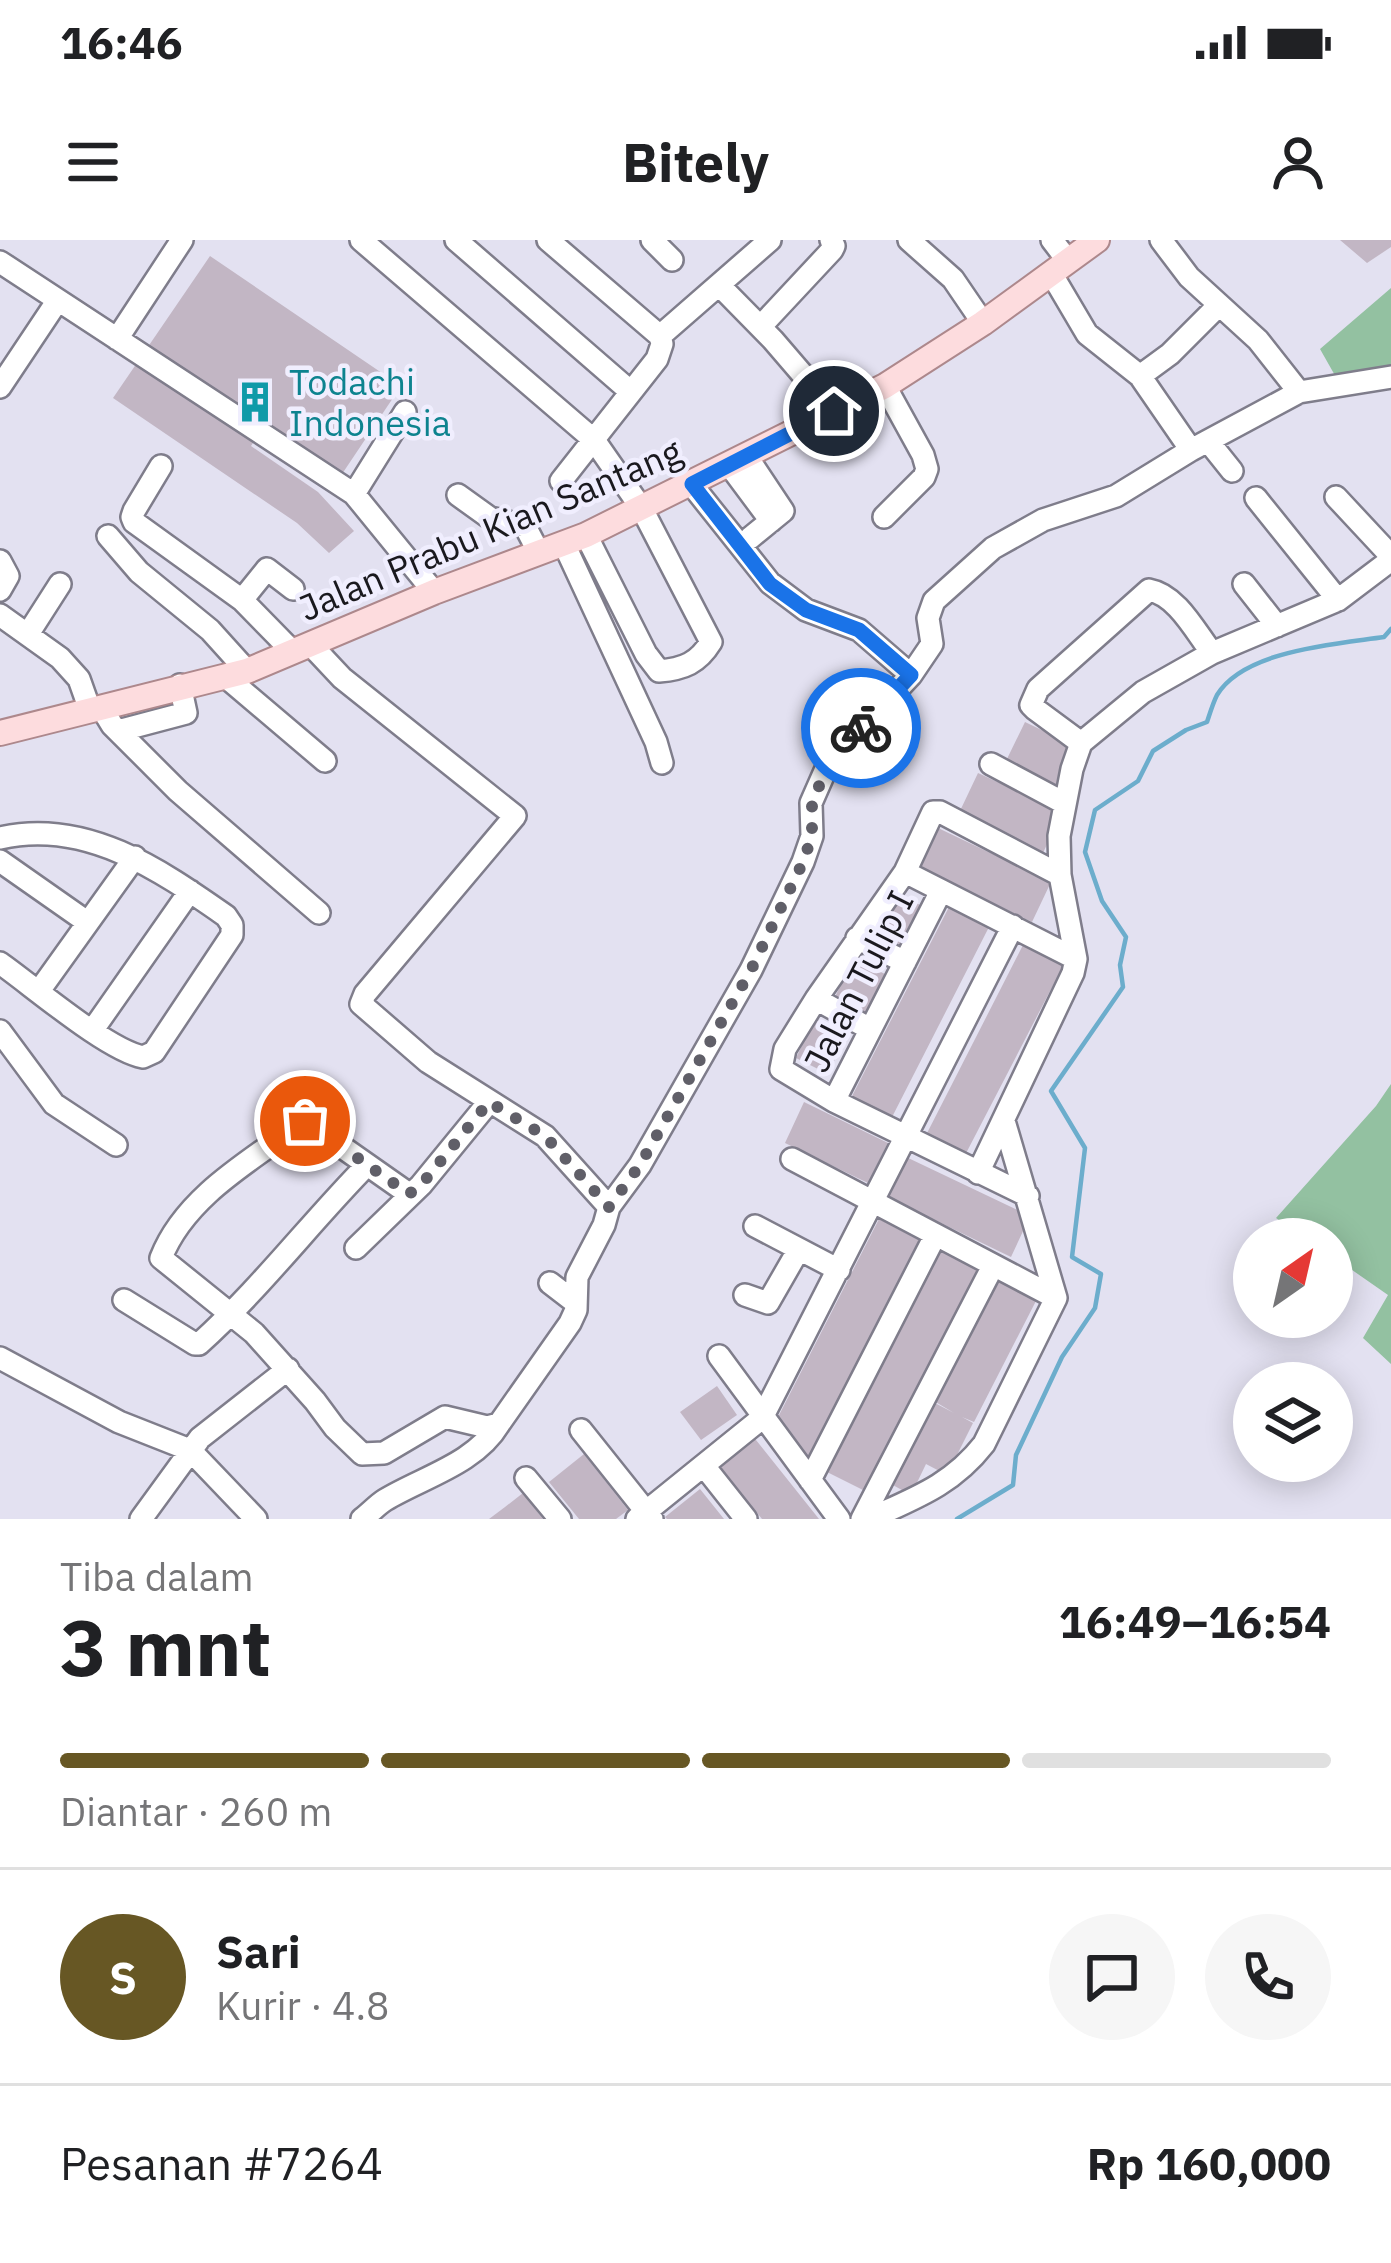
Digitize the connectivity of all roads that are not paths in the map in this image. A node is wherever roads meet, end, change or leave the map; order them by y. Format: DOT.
graph roads {
  1 [pos="182,240"];
  2 [pos="361,240"];
  3 [pos="456,240"];
  4 [pos="548,240"];
  5 [pos="652,240"];
  6 [pos="831,240"];
  7 [pos="909,240"];
  8 [pos="1097,240"];
  9 [pos="1161,240"];
  10 [pos="764,242"];
  11 [pos="1057,258"];
  12 [pos="672,260"];
  13 [pos="0,262"];
  14 [pos="720,286"];
  15 [pos="58,300"];
  16 [pos="1219,305"];
  17 [pos="983,323"];
  18 [pos="761,326"];
  19 [pos="660,336"];
  20 [pos="117,339"];
  21 [pos="1140,376"];
  22 [pos="1391,377"];
  23 [pos="885,386"];
  24 [pos="0,387"];
  25 [pos="631,392"];
  26 [pos="1299,392"];
  27 [pos="834,411"];
  28 [pos="405,412"];
  29 [pos="594,440"];
  30 [pos="1199,445"];
  31 [pos="738,461"];
  32 [pos="160,466"];
  33 [pos="1232,472"];
  34 [pos="560,481"];
  35 [pos="692,484"];
  36 [pos="354,494"];
  37 [pos="458,495"];
  38 [pos="1336,497"];
  39 [pos="1256,498"];
  40 [pos="642,509"];
  41 [pos="884,517"];
  42 [pos="108,536"];
  43 [pos="750,538"];
  44 [pos="575,540"];
  45 [pos="539,553"];
  46 [pos="1391,558"];
  47 [pos="0,561"];
  48 [pos="60,584"];
  49 [pos="1244,584"];
  50 [pos="293,589"];
  51 [pos="0,590"];
  52 [pos="434,592"];
  53 [pos="242,600"];
  54 [pos="1338,600"];
  55 [pos="0,615"];
  56 [pos="1277,626"];
  57 [pos="28,634"];
  58 [pos="302,648"];
  59 [pos="1212,653"];
  60 [pos="237,674"];
  61 [pos="911,675"];
  62 [pos="180,686"];
  63 [pos="96,708"];
  64 [pos="118,731"];
  65 [pos="0,734"];
  66 [pos="1081,743"];
  67 [pos="325,760"];
  68 [pos="662,764"];
  69 [pos="991,764"];
  70 [pos="1064,803"];
  71 [pos="8,831"];
  72 [pos="135,857"];
  73 [pos="7,866"];
  74 [pos="905,872"];
  75 [pos="1060,875"];
  76 [pos="190,891"];
  77 [pos="941,891"];
  78 [pos="319,913"];
  79 [pos="88,922"];
  80 [pos="1013,926"];
  81 [pos="857,938"];
  82 [pos="1076,959"];
  83 [pos="905,962"];
  84 [pos="0,963"];
  85 [pos="39,991"];
  86 [pos="816,999"];
  87 [pos="871,1029"];
  88 [pos="0,1031"];
  89 [pos="92,1031"];
  90 [pos="834,1101"];
  91 [pos="489,1102"];
  92 [pos="1004,1120"];
  93 [pos="907,1137"];
  94 [pos="116,1145"];
  95 [pos="792,1159"];
  96 [pos="367,1166"];
  97 [pos="978,1173"];
  98 [pos="409,1194"];
  99 [pos="1028,1196"];
  100 [pos="873,1202"];
  101 [pos="609,1207"];
  102 [pos="755,1226"];
  103 [pos="935,1236"];
  104 [pos="356,1248"];
  105 [pos="799,1249"];
  106 [pos="993,1266"];
  107 [pos="839,1270"];
  108 [pos="550,1283"];
  109 [pos="746,1295"];
  110 [pos="1056,1298"];
  111 [pos="124,1300"];
  112 [pos="576,1304"];
  113 [pos="233,1313"];
  114 [pos="719,1356"];
  115 [pos="0,1358"];
  116 [pos="288,1369"];
  117 [pos="762,1418"];
  118 [pos="499,1424"];
  119 [pos="580,1430"];
  120 [pos="190,1450"];
  121 [pos="704,1466"];
  122 [pos="526,1478"];
  123 [pos="810,1480"];
  124 [pos="645,1516"];
  125 [pos="141,1519"];
  126 [pos="256,1519"];
  127 [pos="362,1519"];
  128 [pos="560,1519"];
  129 [pos="746,1519"];
  130 [pos="839,1519"];
  131 [pos="866,1519"];
  1 -- 20 [label="street"];
  2 -- 29 [label="street"];
  3 -- 25 [label="street"];
  4 -- 19 [label="street"];
  5 -- 12 [label="street"];
  6 -- 18 [label="street"];
  7 -- 17 [label="street"];
  8 -- 11 [label="main road, Jalan Prabu Kian Santang"];
  9 -- 16 [label="street"];
  10 -- 14 [label="street"];
  11 -- 17 [label="main road, Jalan Prabu Kian Santang"];
  11 -- 21 [label="street"];
  13 -- 15 [label="street"];
  14 -- 18 [label="street"];
  14 -- 19 [label="street"];
  15 -- 20 [label="street"];
  15 -- 24 [label="street"];
  16 -- 21 [label="street"];
  16 -- 26 [label="street"];
  17 -- 23 [label="main road, Jalan Prabu Kian Santang"];
  18 -- 27 [label="street"];
  19 -- 25 [label="street"];
  20 -- 36 [label="street"];
  21 -- 30 [label="street"];
  22 -- 26 [label="street"];
  23 -- 27 [label="main road, Jalan Prabu Kian Santang"];
  23 -- 41 [label="street"];
  25 -- 29 [label="street"];
  26 -- 30 [label="street"];
  27 -- 31 [label="main road, Jalan Prabu Kian Santang"];
  28 -- 36 [label="street"];
  29 -- 34 [label="street"];
  29 -- 40 [label="street"];
  30 -- 33 [label="street"];
  30 -- 61 [label="street"];
  31 -- 35 [label="main road, Jalan Prabu Kian Santang"];
  31 -- 43 [label="street"];
  32 -- 53 [label="street"];
  35 -- 40 [label="main road, Jalan Prabu Kian Santang"];
  35 -- 61 [label="street"];
  36 -- 52 [label="street"];
  37 -- 45 [label="street"];
  38 -- 46 [label="street"];
  39 -- 54 [label="street"];
  40 -- 44 [label="main road, Jalan Prabu Kian Santang"];
  40 -- 44 [label="street"];
  42 -- 60 [label="street"];
  44 -- 45 [label="main road, Jalan Prabu Kian Santang"];
  44 -- 68 [label="street"];
  45 -- 52 [label="main road, Jalan Prabu Kian Santang"];
  46 -- 54 [label="street"];
  47 -- 51 [label="street"];
  48 -- 57 [label="street"];
  49 -- 56 [label="street"];
  50 -- 53 [label="street"];
  52 -- 58 [label="main road, Jalan Prabu Kian Santang"];
  53 -- 58 [label="street"];
  54 -- 56 [label="street"];
  55 -- 57 [label="street"];
  56 -- 59 [label="street"];
  57 -- 63 [label="street"];
  58 -- 60 [label="main road, Jalan Prabu Kian Santang"];
  58 -- 91 [label="street"];
  59 -- 66 [label="street"];
  59 -- 66 [label="street"];
  60 -- 62 [label="main road, Jalan Prabu Kian Santang"];
  60 -- 67 [label="street"];
  61 -- 101 [label="street"];
  62 -- 63 [label="main road, Jalan Prabu Kian Santang"];
  62 -- 64 [label="street"];
  63 -- 64 [label="street"];
  63 -- 65 [label="main road, Jalan Prabu Kian Santang"];
  64 -- 78 [label="street"];
  66 -- 70 [label="street"];
  69 -- 70 [label="street"];
  70 -- 75 [label="street"];
  71 -- 72 [label="street"];
  71 -- 73 [label="street"];
  72 -- 76 [label="street"];
  72 -- 79 [label="street"];
  73 -- 79 [label="street"];
  74 -- 75 [label="street"];
  74 -- 77 [label="street"];
  74 -- 81 [label="street"];
  75 -- 82 [label="street"];
  76 -- 89 [label="street"];
  76 -- 89 [label="street"];
  77 -- 80 [label="street"];
  77 -- 83 [label="street, Jalan Tulip I"];
  79 -- 85 [label="street"];
  80 -- 82 [label="street"];
  80 -- 93 [label="street"];
  81 -- 83 [label="street"];
  81 -- 86 [label="street"];
  82 -- 92 [label="street"];
  83 -- 87 [label="street, Jalan Tulip I"];
  84 -- 85 [label="street"];
  85 -- 89 [label="street"];
  86 -- 87 [label="street"];
  86 -- 90 [label="street"];
  87 -- 90 [label="street, Jalan Tulip I"];
  88 -- 94 [label="street"];
  90 -- 93 [label="street"];
  91 -- 98 [label="street"];
  91 -- 101 [label="street"];
  92 -- 97 [label="street"];
  92 -- 99 [label="street"];
  93 -- 97 [label="street"];
  93 -- 100 [label="street"];
  95 -- 100 [label="street"];
  96 -- 98 [label="street"];
  96 -- 113 [label="street"];
  96 -- 113 [label="street"];
  97 -- 99 [label="street"];
  98 -- 104 [label="street"];
  99 -- 110 [label="street"];
  100 -- 103 [label="street"];
  100 -- 107 [label="street"];
  101 -- 112 [label="street"];
  102 -- 105 [label="street"];
  103 -- 106 [label="street"];
  103 -- 123 [label="street"];
  105 -- 107 [label="street"];
  105 -- 109 [label="street"];
  106 -- 110 [label="street"];
  106 -- 131 [label="street"];
  107 -- 117 [label="street"];
  108 -- 112 [label="street"];
  110 -- 131 [label="street"];
  111 -- 113 [label="street"];
  112 -- 118 [label="street"];
  113 -- 116 [label="street"];
  114 -- 117 [label="street"];
  115 -- 120 [label="street"];
  116 -- 118 [label="street"];
  116 -- 120 [label="street"];
  117 -- 121 [label="street"];
  117 -- 123 [label="street"];
  118 -- 127 [label="street"];
  119 -- 124 [label="street"];
  120 -- 125 [label="street"];
  120 -- 126 [label="street"];
  121 -- 124 [label="street"];
  121 -- 129 [label="street"];
  122 -- 128 [label="street"];
  123 -- 130 [label="street"];
}
